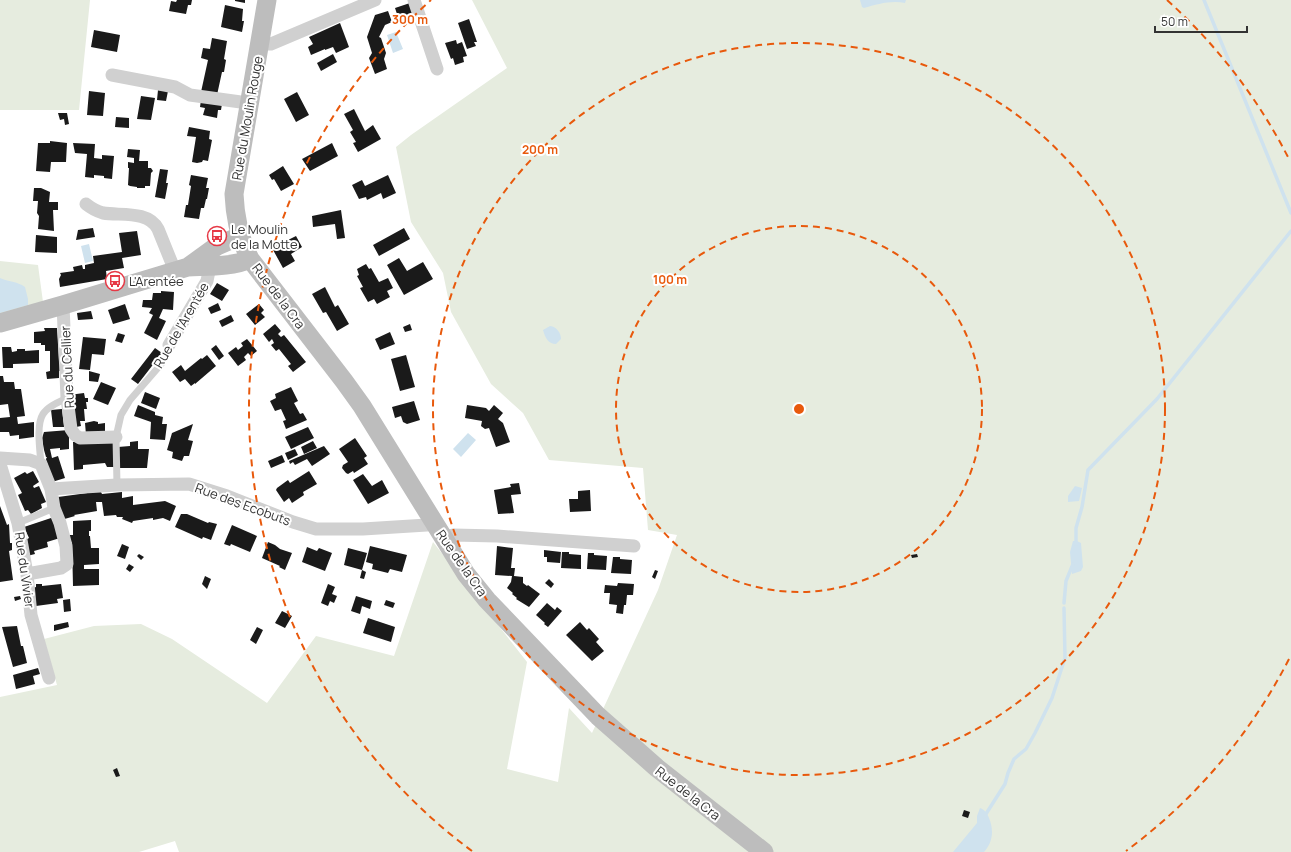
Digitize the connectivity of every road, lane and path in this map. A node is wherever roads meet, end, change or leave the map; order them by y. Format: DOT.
graph roads {
  1 [pos="267,0"];
  2 [pos="375,0"];
  3 [pos="414,0"];
  4 [pos="259,44"];
  5 [pos="437,70"];
  6 [pos="112,75"];
  7 [pos="248,103"];
  8 [pos="86,204"];
  9 [pos="240,236"];
  10 [pos="250,259"];
  11 [pos="210,266"];
  12 [pos="181,269"];
  13 [pos="63,305"];
  14 [pos="0,322"];
  15 [pos="168,345"];
  16 [pos="67,398"];
  17 [pos="116,437"];
  18 [pos="0,458"];
  19 [pos="0,464"];
  20 [pos="41,464"];
  21 [pos="117,485"];
  22 [pos="51,488"];
  23 [pos="54,508"];
  24 [pos="432,521"];
  25 [pos="18,523"];
  26 [pos="443,537"];
  27 [pos="634,546"];
  28 [pos="27,574"];
  29 [pos="48,678"];
  30 [pos="764,852"];
  1 -- 4 [label="street, Rue du Moulin Rouge"];
  2 -- 4 [label="street"];
  3 -- 5 [label="street"];
  4 -- 7 [label="street, Rue du Moulin Rouge"];
  6 -- 7 [label="street"];
  7 -- 9 [label="street, Rue du Moulin Rouge"];
  8 -- 12 [label="street"];
  9 -- 10 [label="street, Rue de la Cra"];
  9 -- 12 [label="street"];
  10 -- 11 [label="street, Rue de l'Arentée"];
  10 -- 24 [label="street, Rue de la Cra"];
  11 -- 12 [label="street"];
  11 -- 15 [label="street, Rue de l'Arentée"];
  12 -- 13 [label="street"];
  13 -- 14 [label="street"];
  13 -- 16 [label="street, Rue du Cellier"];
  15 -- 17 [label="lane, Rue de l'Arentée"];
  16 -- 17 [label="street, Rue du Cellier"];
  16 -- 20 [label="lane"];
  17 -- 21 [label="lane, Rue de l'Arentée"];
  18 -- 20 [label="street"];
  19 -- 25 [label="street, Rue du Vivier"];
  20 -- 22 [label="street"];
  21 -- 22 [label="street, Rue des Ecobuts"];
  21 -- 24 [label="street, Rue des Ecobuts"];
  22 -- 23 [label="street"];
  23 -- 25 [label="lane"];
  23 -- 28 [label="street"];
  24 -- 26 [label="street, Rue de la Cra"];
  25 -- 28 [label="street, Rue du Vivier"];
  26 -- 27 [label="street"];
  26 -- 30 [label="street, Rue de la Cra"];
  28 -- 29 [label="street, Rue du Vivier"];
}
